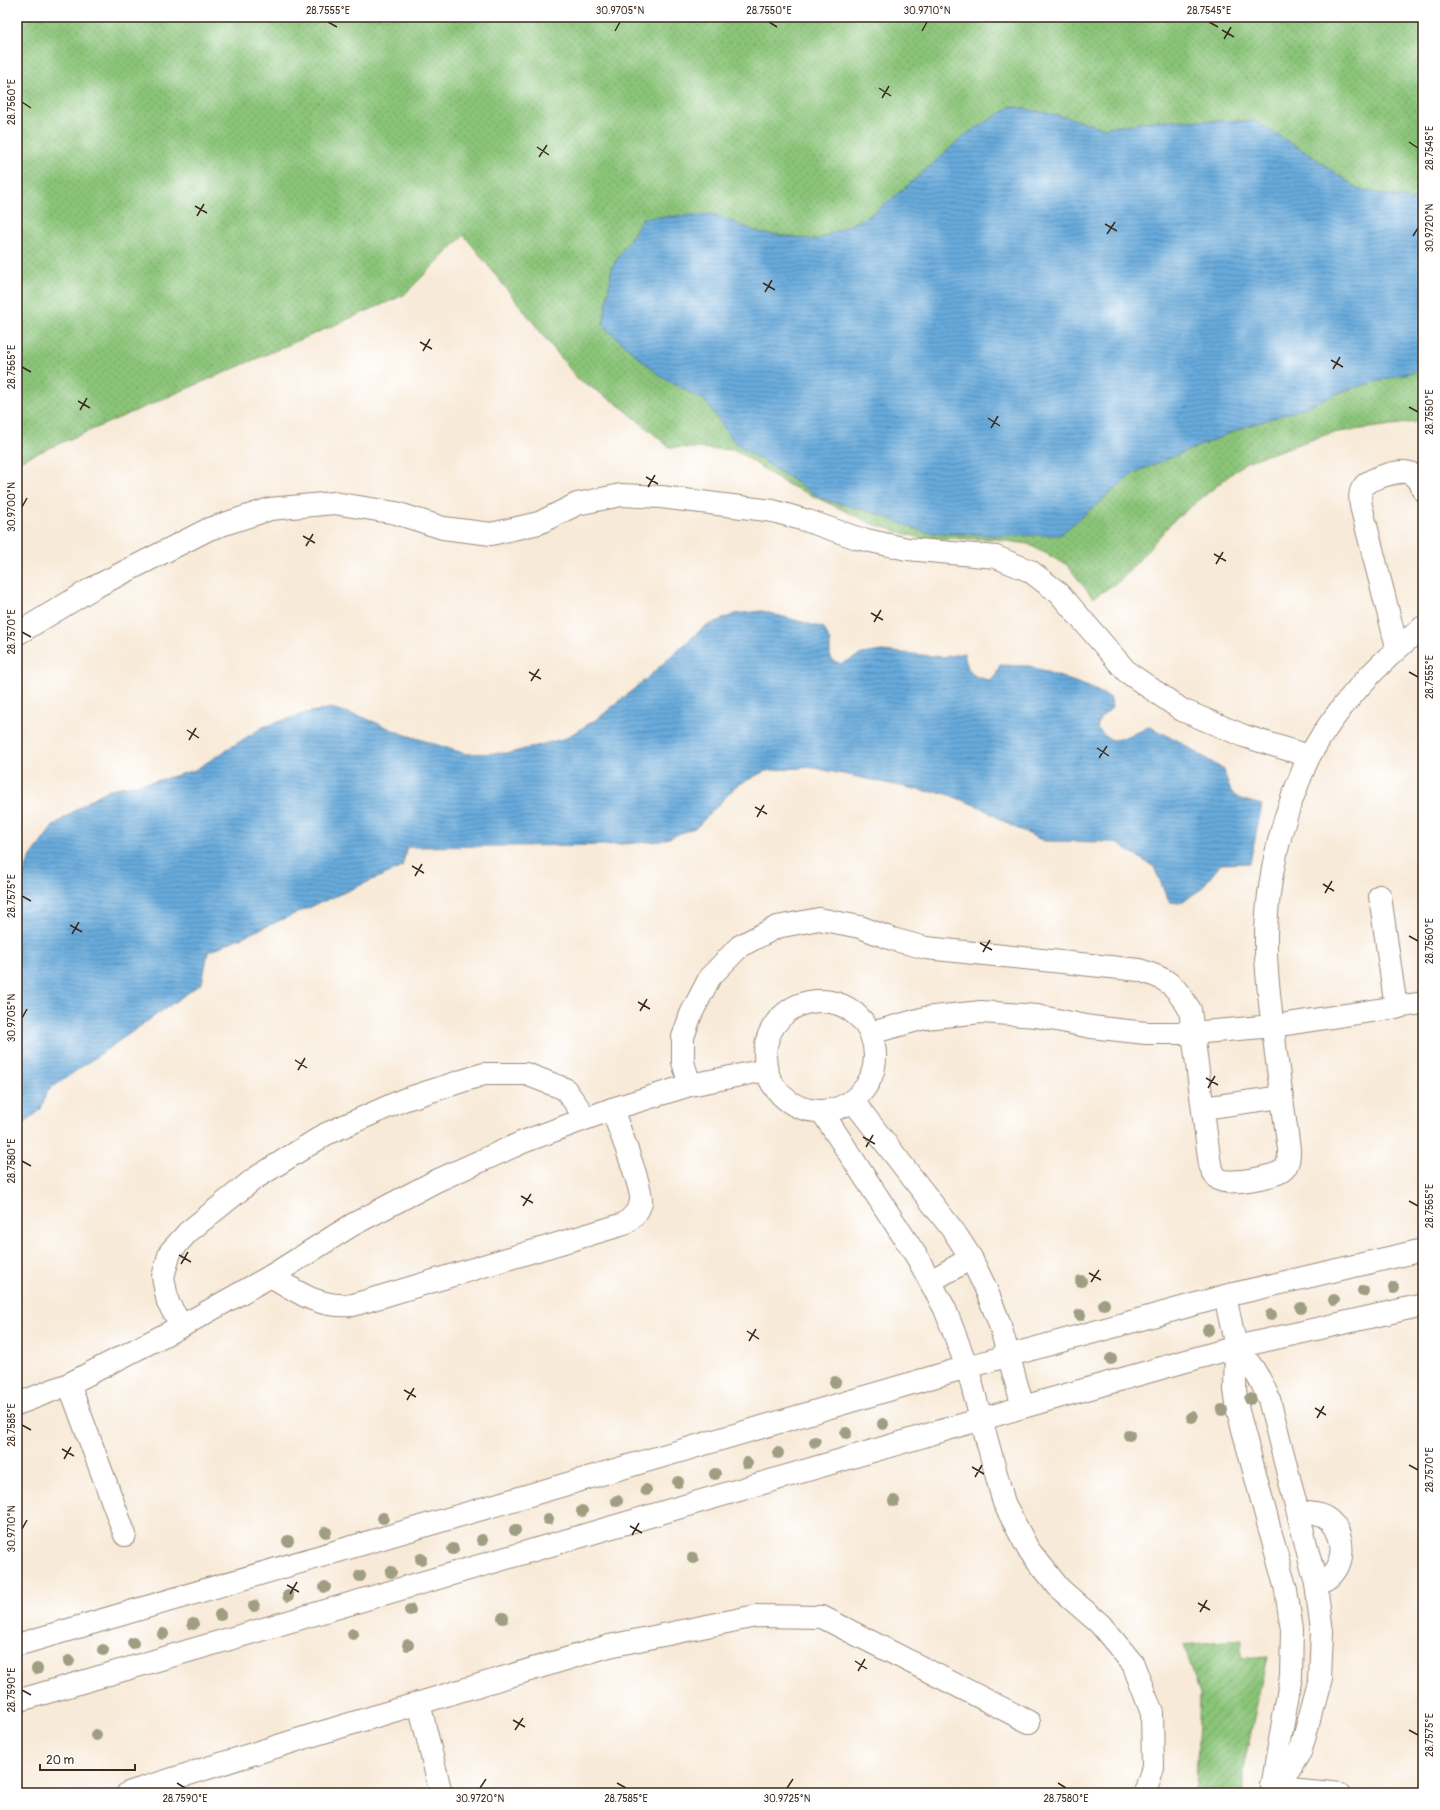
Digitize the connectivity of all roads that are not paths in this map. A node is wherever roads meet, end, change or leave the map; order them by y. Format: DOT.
graph roads {
  1 [pos="1423,490"];
  2 [pos="1423,627"];
  3 [pos="17,634"];
  4 [pos="1397,647"];
  5 [pos="1309,756"];
  6 [pos="1380,896"];
  7 [pos="1423,1003"];
  8 [pos="1396,1008"];
  9 [pos="1274,1026"];
  10 [pos="871,1033"];
  11 [pos="1192,1033"];
  12 [pos="766,1070"];
  13 [pos="690,1085"];
  14 [pos="1282,1097"];
  15 [pos="853,1101"];
  16 [pos="1203,1108"];
  17 [pos="612,1109"];
  18 [pos="822,1112"];
  19 [pos="586,1118"];
  20 [pos="1423,1250"];
  21 [pos="971,1258"];
  22 [pos="271,1276"];
  23 [pos="931,1281"];
  24 [pos="1225,1296"];
  25 [pos="1423,1305"];
  26 [pos="182,1326"];
  27 [pos="1236,1347"];
  28 [pos="1010,1355"];
  29 [pos="967,1367"];
  30 [pos="69,1384"];
  31 [pos="17,1404"];
  32 [pos="1023,1407"];
  33 [pos="980,1420"];
  34 [pos="1299,1512"];
  35 [pos="125,1535"];
  36 [pos="1316,1584"];
  37 [pos="17,1645"];
  38 [pos="17,1701"];
  39 [pos="419,1703"];
  40 [pos="1029,1722"];
  41 [pos="1271,1790"];
  42 [pos="128,1793"];
  43 [pos="440,1793"];
  44 [pos="1145,1793"];
  45 [pos="1339,1793"];
  1 -- 4 [label="street"];
  2 -- 4 [label="street"];
  3 -- 5 [label="street"];
  4 -- 5 [label="street"];
  5 -- 9 [label="street"];
  6 -- 8 [label="street"];
  7 -- 8 [label="street"];
  8 -- 9 [label="street"];
  9 -- 11 [label="street"];
  9 -- 14 [label="street"];
  10 -- 11 [label="street"];
  10 -- 12 [label="street"];
  10 -- 15 [label="street"];
  11 -- 13 [label="street"];
  11 -- 16 [label="street"];
  12 -- 13 [label="street"];
  12 -- 18 [label="street"];
  13 -- 17 [label="street"];
  14 -- 16 [label="street"];
  14 -- 16 [label="street"];
  15 -- 18 [label="street"];
  15 -- 21 [label="street"];
  17 -- 19 [label="street"];
  17 -- 22 [label="street"];
  18 -- 23 [label="street"];
  19 -- 22 [label="street"];
  19 -- 26 [label="street"];
  20 -- 24 [label="street"];
  21 -- 23 [label="street"];
  21 -- 28 [label="street"];
  22 -- 26 [label="street"];
  23 -- 29 [label="street"];
  24 -- 27 [label="street"];
  24 -- 28 [label="street"];
  25 -- 27 [label="street"];
  26 -- 30 [label="street"];
  27 -- 32 [label="street"];
  27 -- 34 [label="street"];
  27 -- 41 [label="street"];
  28 -- 29 [label="street"];
  28 -- 32 [label="street"];
  29 -- 33 [label="street"];
  29 -- 37 [label="street"];
  30 -- 31 [label="street"];
  30 -- 35 [label="street"];
  32 -- 33 [label="street"];
  33 -- 38 [label="street"];
  33 -- 44 [label="street"];
  34 -- 36 [label="street"];
  34 -- 36 [label="street"];
  36 -- 41 [label="street"];
  39 -- 40 [label="street"];
  39 -- 42 [label="street"];
  39 -- 43 [label="street"];
  41 -- 45 [label="street"];
}
